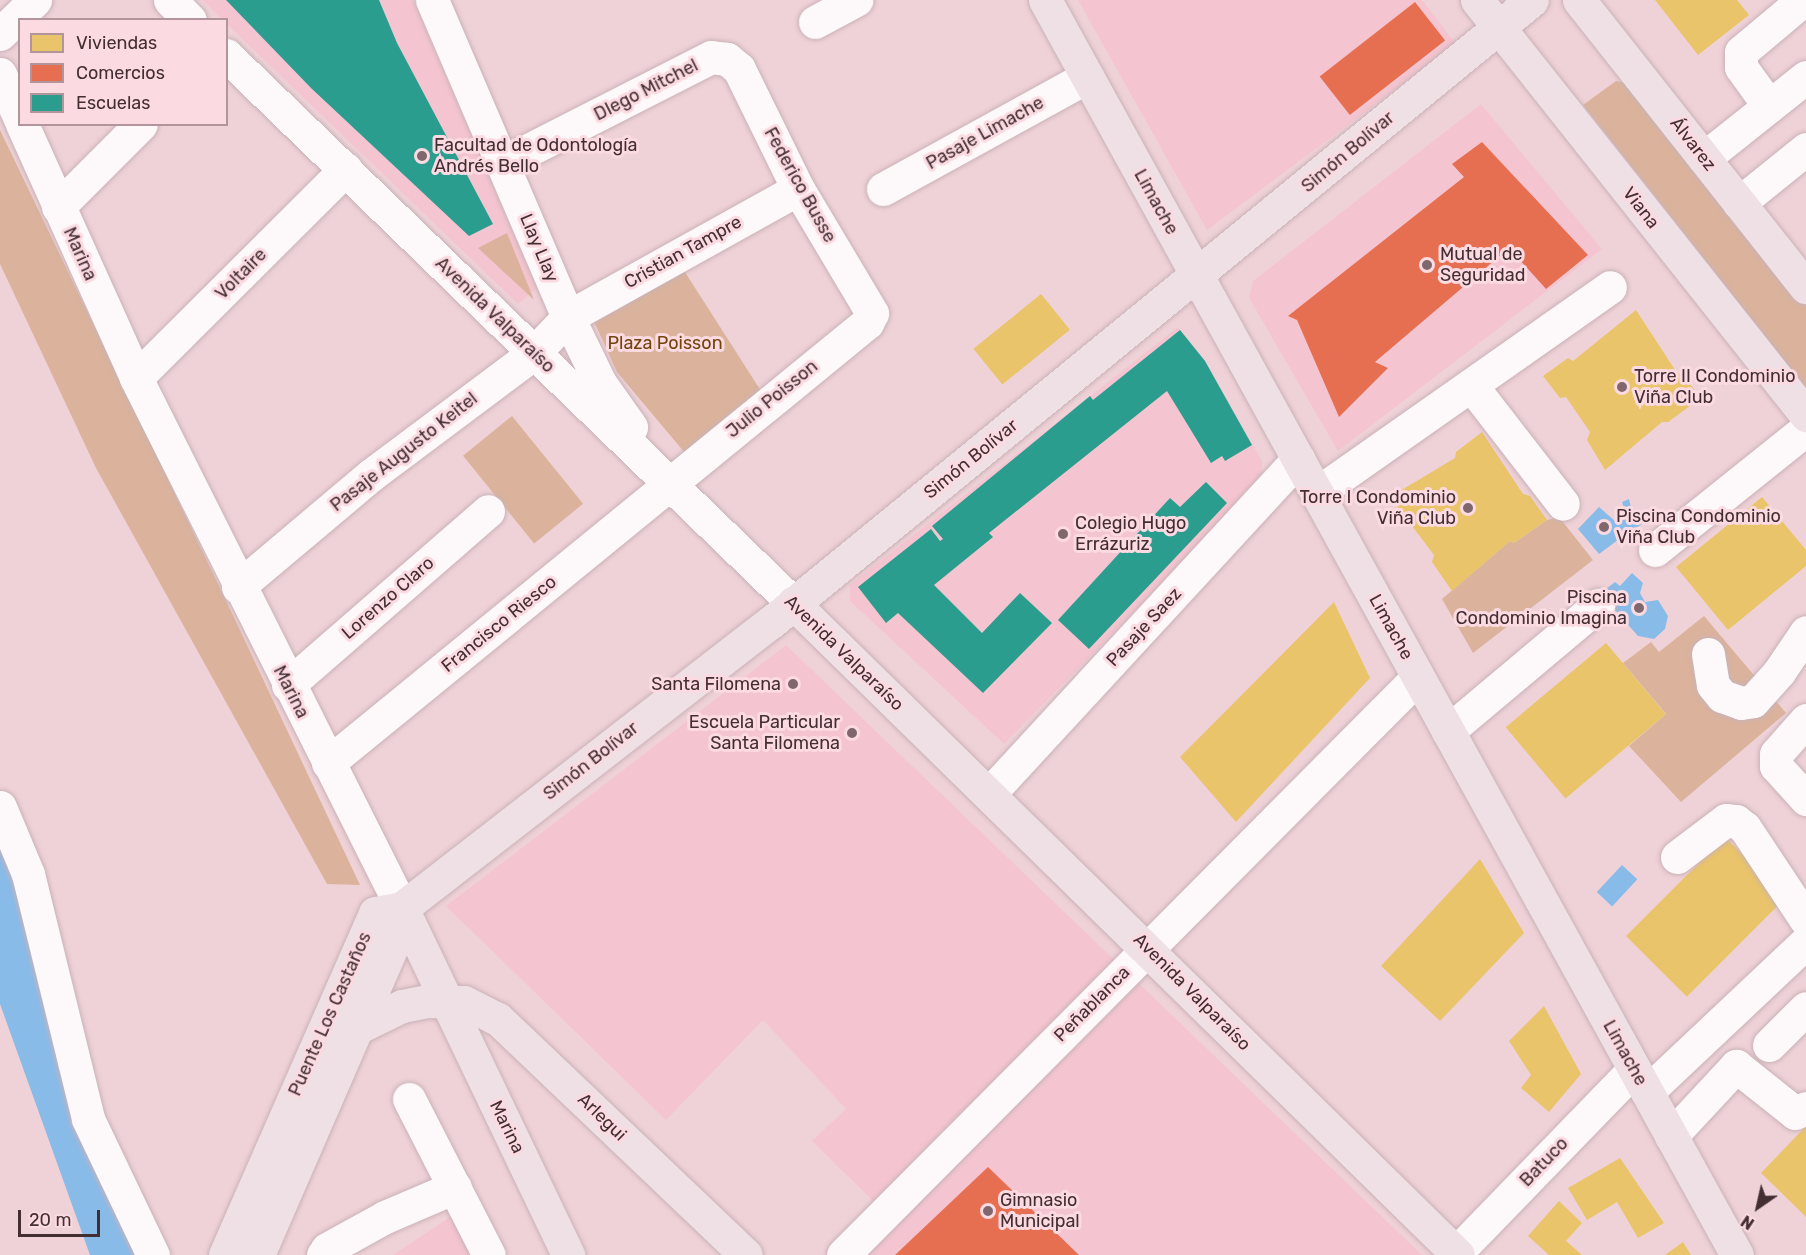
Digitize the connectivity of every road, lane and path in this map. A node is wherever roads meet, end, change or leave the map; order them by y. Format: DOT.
graph roads {
  1 [pos="35,0"];
  2 [pos="170,0"];
  3 [pos="432,0"];
  4 [pos="856,0"];
  5 [pos="1045,0"];
  6 [pos="1478,0"];
  7 [pos="1532,0"];
  8 [pos="1579,0"];
  9 [pos="1803,0"];
  10 [pos="188,18"];
  11 [pos="814,22"];
  12 [pos="1498,28"];
  13 [pos="0,34"];
  14 [pos="228,57"];
  15 [pos="727,59"];
  16 [pos="0,74"];
  17 [pos="1087,77"];
  18 [pos="1806,77"];
  19 [pos="1769,106"];
  20 [pos="18,114"];
  21 [pos="23,126"];
  22 [pos="139,126"];
  23 [pos="1806,150"];
  24 [pos="1704,158"];
  25 [pos="503,163"];
  26 [pos="346,169"];
  27 [pos="798,189"];
  28 [pos="883,189"];
  29 [pos="1739,203"];
  30 [pos="58,207"];
  31 [pos="1197,276"];
  32 [pos="1610,287"];
  33 [pos="1806,287"];
  34 [pos="872,313"];
  35 [pos="568,317"];
  36 [pos="534,353"];
  37 [pos="136,378"];
  38 [pos="1471,385"];
  39 [pos="1806,415"];
  40 [pos="1806,429"];
  41 [pos="1298,459"];
  42 [pos="670,483"];
  43 [pos="1317,493"];
  44 [pos="1563,504"];
  45 [pos="488,511"];
  46 [pos="1655,550"];
  47 [pos="238,587"];
  48 [pos="794,603"];
  49 [pos="1598,605"];
  50 [pos="1806,632"];
  51 [pos="1708,654"];
  52 [pos="1418,677"];
  53 [pos="288,685"];
  54 [pos="1806,720"];
  55 [pos="1448,731"];
  56 [pos="328,764"];
  57 [pos="989,794"];
  58 [pos="1806,799"];
  59 [pos="0,807"];
  60 [pos="1677,857"];
  61 [pos="388,910"];
  62 [pos="1806,920"];
  63 [pos="1806,942"];
  64 [pos="1147,948"];
  65 [pos="432,1001"];
  66 [pos="1806,1008"];
  67 [pos="357,1028"];
  68 [pos="1769,1045"];
  69 [pos="1640,1080"];
  70 [pos="409,1099"];
  71 [pos="1806,1108"];
  72 [pos="1671,1136"];
  73 [pos="455,1187"];
  74 [pos="1456,1254"];
  75 [pos="153,1255"];
  76 [pos="225,1255"];
  77 [pos="258,1255"];
  78 [pos="323,1255"];
  79 [pos="489,1255"];
  80 [pos="568,1255"];
  81 [pos="746,1255"];
  82 [pos="843,1255"];
  83 [pos="1737,1255"];
  1 -- 13 [label="street"];
  2 -- 10 [label="street"];
  3 -- 25 [label="street, Llay Llay"];
  4 -- 11 [label="street"];
  5 -- 17 [label="main road, Limache"];
  6 -- 12 [label="main road, Viana"];
  7 -- 12 [label="main road, Simón Bolívar"];
  8 -- 24 [label="main road, Álvarez"];
  9 -- 19 [label="street"];
  12 -- 31 [label="main road, Simón Bolívar"];
  12 -- 39 [label="main road, Viana"];
  14 -- 26 [label="street, Avenida Valparaíso"];
  15 -- 25 [label="street, DIego Mitchel"];
  15 -- 27 [label="street, Federico Busse"];
  16 -- 20 [label="street"];
  17 -- 28 [label="street, Pasaje Limache"];
  17 -- 31 [label="main road, Limache"];
  18 -- 19 [label="street"];
  19 -- 24 [label="street"];
  21 -- 30 [label="street, Marina"];
  22 -- 30 [label="street"];
  23 -- 29 [label="street"];
  24 -- 29 [label="main road, Álvarez"];
  25 -- 35 [label="street, Llay Llay"];
  26 -- 36 [label="street, Avenida Valparaíso"];
  26 -- 37 [label="street, Voltaire"];
  27 -- 34 [label="street, Federico Busse"];
  27 -- 35 [label="street, Cristian Tampre"];
  29 -- 33 [label="main road, Álvarez"];
  30 -- 37 [label="street, Marina"];
  31 -- 41 [label="main road, Limache"];
  31 -- 48 [label="main road, Simón Bolívar"];
  32 -- 38 [label="street"];
  34 -- 42 [label="street, Julio Poisson"];
  35 -- 36 [label="street, Pasaje Augusto Keitel"];
  35 -- 42 [label="street, Llay Llay"];
  36 -- 42 [label="street, Avenida Valparaíso"];
  36 -- 47 [label="street, Pasaje Augusto Keitel"];
  37 -- 47 [label="street, Marina"];
  38 -- 43 [label="street"];
  38 -- 44 [label="street"];
  40 -- 46 [label="street"];
  41 -- 43 [label="main road, Limache"];
  41 -- 57 [label="street, Pasaje Saez"];
  42 -- 48 [label="street, Avenida Valparaíso"];
  42 -- 56 [label="street, Francisco Riesco"];
  43 -- 52 [label="main road, Limache"];
  45 -- 53 [label="street, Lorenzo Claro"];
  47 -- 53 [label="street, Marina"];
  48 -- 57 [label="main road, Avenida Valparaíso"];
  48 -- 61 [label="main road, Simón Bolívar"];
  49 -- 55 [label="street"];
  50 -- 51 [label="street"];
  52 -- 55 [label="main road, Limache"];
  52 -- 64 [label="street, Peñablanca"];
  53 -- 56 [label="street, Marina"];
  54 -- 58 [label="street"];
  55 -- 69 [label="main road, Limache"];
  56 -- 61 [label="street, Marina"];
  57 -- 64 [label="main road, Avenida Valparaíso"];
  59 -- 75 [label="street"];
  60 -- 62 [label="street"];
  61 -- 65 [label="main road, Marina"];
  61 -- 67 [label="main road, Puente Los Castaños"];
  61 -- 76 [label="main road, Puente Los Castaños"];
  63 -- 69 [label="street, Batuco"];
  64 -- 74 [label="main road, Avenida Valparaíso"];
  64 -- 82 [label="street, Peñablanca"];
  65 -- 67 [label="main road"];
  65 -- 80 [label="main road, Marina"];
  65 -- 81 [label="main road, Arlegui"];
  66 -- 68 [label="street"];
  67 -- 77 [label="main road, Puente Los Castaños"];
  69 -- 72 [label="main road, Limache"];
  69 -- 74 [label="street, Batuco"];
  70 -- 73 [label="street"];
  71 -- 72 [label="street"];
  72 -- 83 [label="main road, Limache"];
  73 -- 78 [label="street"];
  73 -- 79 [label="street"];
}
